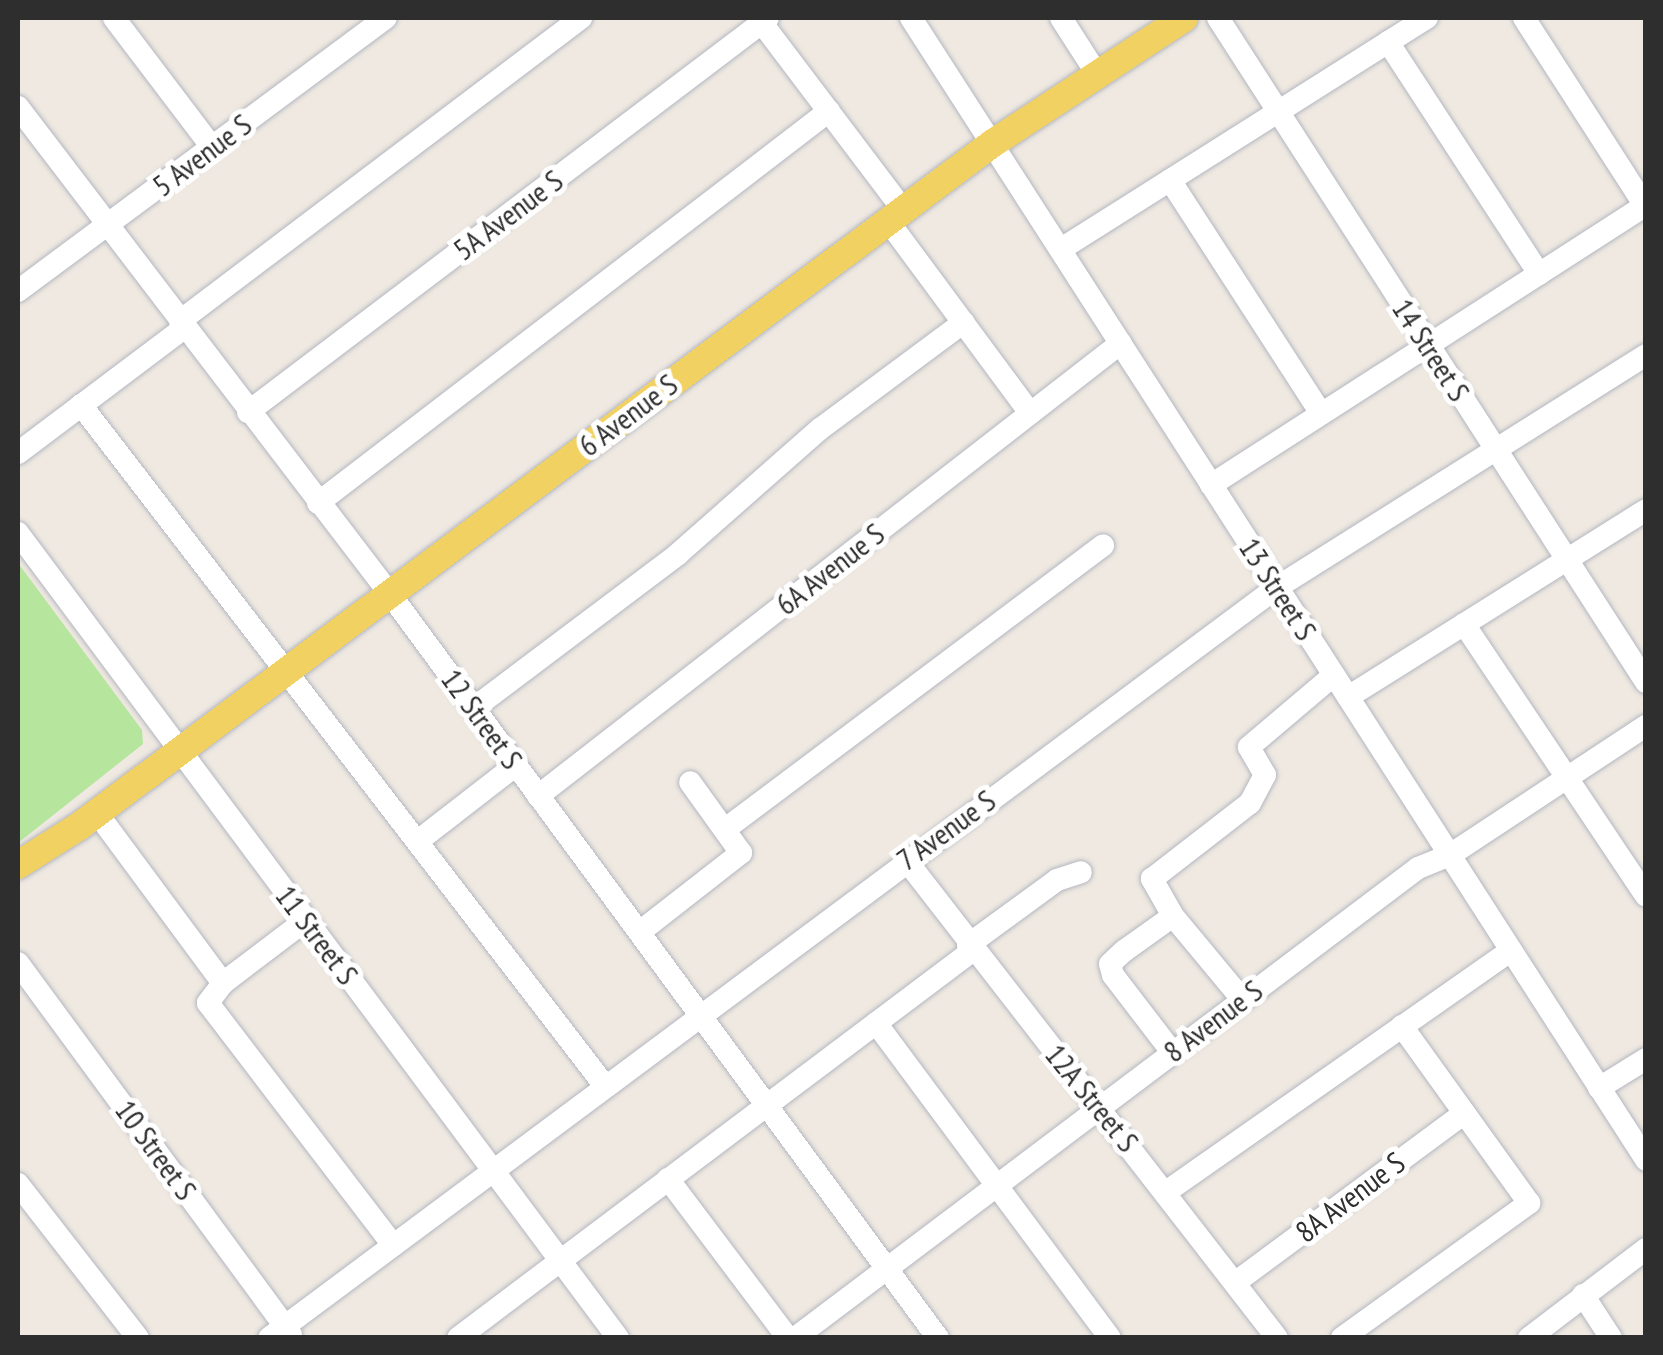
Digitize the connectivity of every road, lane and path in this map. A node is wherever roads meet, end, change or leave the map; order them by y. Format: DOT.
graph roads {
  1 [pos="114,18"];
  2 [pos="386,18"];
  3 [pos="581,18"];
  4 [pos="911,18"];
  5 [pos="1061,18"];
  6 [pos="1184,18"];
  7 [pos="1218,18"];
  8 [pos="1426,18"];
  9 [pos="1524,18"];
  10 [pos="763,19"];
  11 [pos="1388,42"];
  12 [pos="1097,74"];
  13 [pos="18,107"];
  14 [pos="829,111"];
  15 [pos="1278,111"];
  16 [pos="993,143"];
  17 [pos="212,147"];
  18 [pos="1170,180"];
  19 [pos="1645,206"];
  20 [pos="896,215"];
  21 [pos="108,225"];
  22 [pos="1061,249"];
  23 [pos="1539,274"];
  24 [pos="18,291"];
  25 [pos="964,322"];
  26 [pos="182,324"];
  27 [pos="1121,343"];
  28 [pos="1428,346"];
  29 [pos="1646,355"];
  30 [pos="81,405"];
  31 [pos="248,412"];
  32 [pos="1320,412"];
  33 [pos="1030,414"];
  34 [pos="18,452"];
  35 [pos="1496,453"];
  36 [pos="1211,485"];
  37 [pos="318,503"];
  38 [pos="1646,510"];
  39 [pos="18,533"];
  40 [pos="1103,545"];
  41 [pos="1566,559"];
  42 [pos="1276,588"];
  43 [pos="390,594"];
  44 [pos="1464,624"];
  45 [pos="287,670"];
  46 [pos="1334,675"];
  47 [pos="1646,682"];
  48 [pos="1348,697"];
  49 [pos="474,708"];
  50 [pos="1646,726"];
  51 [pos="180,750"];
  52 [pos="516,765"];
  53 [pos="1567,778"];
  54 [pos="690,782"];
  55 [pos="538,796"];
  56 [pos="89,819"];
  57 [pos="728,827"];
  58 [pos="418,841"];
  59 [pos="1450,855"];
  60 [pos="906,860"];
  61 [pos="18,865"];
  62 [pos="1082,872"];
  63 [pos="18,881"];
  64 [pos="1646,896"];
  65 [pos="1173,916"];
  66 [pos="306,920"];
  67 [pos="640,931"];
  68 [pos="970,948"];
  69 [pos="1510,950"];
  70 [pos="18,963"];
  71 [pos="223,983"];
  72 [pos="1242,998"];
  73 [pos="702,1012"];
  74 [pos="876,1024"];
  75 [pos="1402,1026"];
  76 [pos="1172,1052"];
  77 [pos="1646,1059"];
  78 [pos="604,1086"];
  79 [pos="1599,1088"];
  80 [pos="768,1105"];
  81 [pos="1100,1106"];
  82 [pos="1464,1113"];
  83 [pos="1646,1160"];
  84 [pos="492,1170"];
  85 [pos="668,1180"];
  86 [pos="18,1184"];
  87 [pos="998,1184"];
  88 [pos="1166,1192"];
  89 [pos="392,1245"];
  90 [pos="1646,1249"];
  91 [pos="560,1261"];
  92 [pos="885,1269"];
  93 [pos="1236,1282"];
  94 [pos="1583,1295"];
  95 [pos="282,1334"];
  96 [pos="465,1336"];
  97 [pos="138,1338"];
  98 [pos="618,1338"];
  99 [pos="792,1338"];
  100 [pos="938,1338"];
  101 [pos="1110,1338"];
  102 [pos="1277,1338"];
  103 [pos="1342,1338"];
  104 [pos="1529,1338"];
  105 [pos="1610,1338"];
  1 -- 17 [label="street"];
  2 -- 17 [label="street, 5 Avenue S"];
  3 -- 26 [label="street"];
  4 -- 16 [label="street, 13 Street S"];
  5 -- 12 [label="street"];
  6 -- 12 [label="main road, 6 Avenue S"];
  7 -- 15 [label="street, 14 Street S"];
  8 -- 11 [label="street"];
  9 -- 19 [label="street"];
  10 -- 14 [label="street"];
  10 -- 31 [label="street, 5A Avenue S"];
  11 -- 15 [label="street"];
  11 -- 23 [label="street"];
  12 -- 16 [label="main road, 6 Avenue S"];
  13 -- 21 [label="street, 12 Street S"];
  14 -- 20 [label="street"];
  14 -- 37 [label="street"];
  15 -- 18 [label="street"];
  15 -- 28 [label="street, 14 Street S"];
  16 -- 20 [label="main road, 6 Avenue S"];
  16 -- 22 [label="street, 13 Street S"];
  17 -- 21 [label="street, 5 Avenue S"];
  18 -- 22 [label="street"];
  18 -- 32 [label="street"];
  19 -- 23 [label="street"];
  20 -- 25 [label="street"];
  20 -- 43 [label="main road, 6 Avenue S"];
  21 -- 24 [label="street, 5 Avenue S"];
  21 -- 26 [label="street, 12 Street S"];
  22 -- 27 [label="street, 13 Street S"];
  23 -- 28 [label="street"];
  25 -- 33 [label="street"];
  25 -- 49 [label="street"];
  26 -- 30 [label="street"];
  26 -- 31 [label="street, 12 Street S"];
  27 -- 33 [label="street, 6A Avenue S"];
  27 -- 36 [label="street, 13 Street S"];
  28 -- 32 [label="street"];
  28 -- 35 [label="street, 14 Street S"];
  29 -- 35 [label="street, 7 Avenue S"];
  30 -- 34 [label="street"];
  30 -- 45 [label="street"];
  31 -- 37 [label="street, 12 Street S"];
  32 -- 36 [label="street"];
  33 -- 55 [label="street, 6A Avenue S"];
  35 -- 41 [label="street, 14 Street S"];
  35 -- 42 [label="street, 7 Avenue S"];
  36 -- 42 [label="street, 13 Street S"];
  37 -- 43 [label="street, 12 Street S"];
  38 -- 41 [label="street"];
  39 -- 51 [label="street, 11 Street S"];
  40 -- 57 [label="street"];
  41 -- 44 [label="street"];
  41 -- 47 [label="street, 14 Street S"];
  42 -- 46 [label="street, 13 Street S"];
  42 -- 60 [label="street, 7 Avenue S"];
  43 -- 45 [label="main road, 6 Avenue S"];
  43 -- 49 [label="street, 12 Street S"];
  44 -- 48 [label="street"];
  44 -- 53 [label="street"];
  45 -- 51 [label="main road, 6 Avenue S"];
  45 -- 58 [label="street"];
  46 -- 48 [label="street, 13 Street S"];
  46 -- 65 [label="street"];
  48 -- 59 [label="street, 13 Street S"];
  49 -- 52 [label="street, 12 Street S"];
  50 -- 53 [label="street, 8 Avenue S"];
  51 -- 56 [label="main road, 6 Avenue S"];
  51 -- 66 [label="street, 11 Street S"];
  52 -- 55 [label="street, 12 Street S"];
  52 -- 58 [label="street"];
  53 -- 59 [label="street, 8 Avenue S"];
  53 -- 64 [label="street"];
  54 -- 57 [label="street"];
  55 -- 67 [label="street, 12 Street S"];
  56 -- 61 [label="main road, 6 Avenue S"];
  56 -- 63 [label="main road, 6 Avenue S"];
  56 -- 71 [label="street"];
  57 -- 67 [label="street"];
  58 -- 78 [label="street"];
  59 -- 69 [label="street, 13 Street S"];
  59 -- 72 [label="street, 8 Avenue S"];
  60 -- 68 [label="street, 12A Street S"];
  60 -- 73 [label="street, 7 Avenue S"];
  62 -- 68 [label="street"];
  65 -- 72 [label="street"];
  65 -- 76 [label="street"];
  66 -- 71 [label="street"];
  66 -- 84 [label="street, 11 Street S"];
  67 -- 73 [label="street, 12 Street S"];
  68 -- 74 [label="street"];
  68 -- 81 [label="street, 12A Street S"];
  69 -- 75 [label="street"];
  69 -- 79 [label="street, 13 Street S"];
  70 -- 95 [label="street, 10 Street S"];
  71 -- 89 [label="street"];
  72 -- 76 [label="street, 8 Avenue S"];
  73 -- 78 [label="street, 7 Avenue S"];
  73 -- 80 [label="street, 12 Street S"];
  74 -- 80 [label="street"];
  74 -- 87 [label="street"];
  75 -- 82 [label="street"];
  75 -- 88 [label="street"];
  76 -- 81 [label="street, 8 Avenue S"];
  77 -- 79 [label="street"];
  78 -- 84 [label="street, 7 Avenue S"];
  79 -- 83 [label="street, 13 Street S"];
  80 -- 85 [label="street"];
  80 -- 92 [label="street, 12 Street S"];
  81 -- 87 [label="street, 8 Avenue S"];
  81 -- 88 [label="street, 12A Street S"];
  82 -- 93 [label="street, 8A Avenue S"];
  82 -- 103 [label="street"];
  84 -- 89 [label="street, 7 Avenue S"];
  84 -- 91 [label="street, 11 Street S"];
  85 -- 91 [label="street"];
  85 -- 99 [label="street"];
  86 -- 97 [label="street"];
  87 -- 92 [label="street, 8 Avenue S"];
  87 -- 101 [label="street"];
  88 -- 93 [label="street, 12A Street S"];
  89 -- 95 [label="street, 7 Avenue S"];
  90 -- 94 [label="street"];
  91 -- 96 [label="street"];
  91 -- 98 [label="street, 11 Street S"];
  92 -- 99 [label="street, 8 Avenue S"];
  92 -- 100 [label="street, 12 Street S"];
  93 -- 102 [label="street, 12A Street S"];
  94 -- 104 [label="street"];
  94 -- 105 [label="street"];
}
